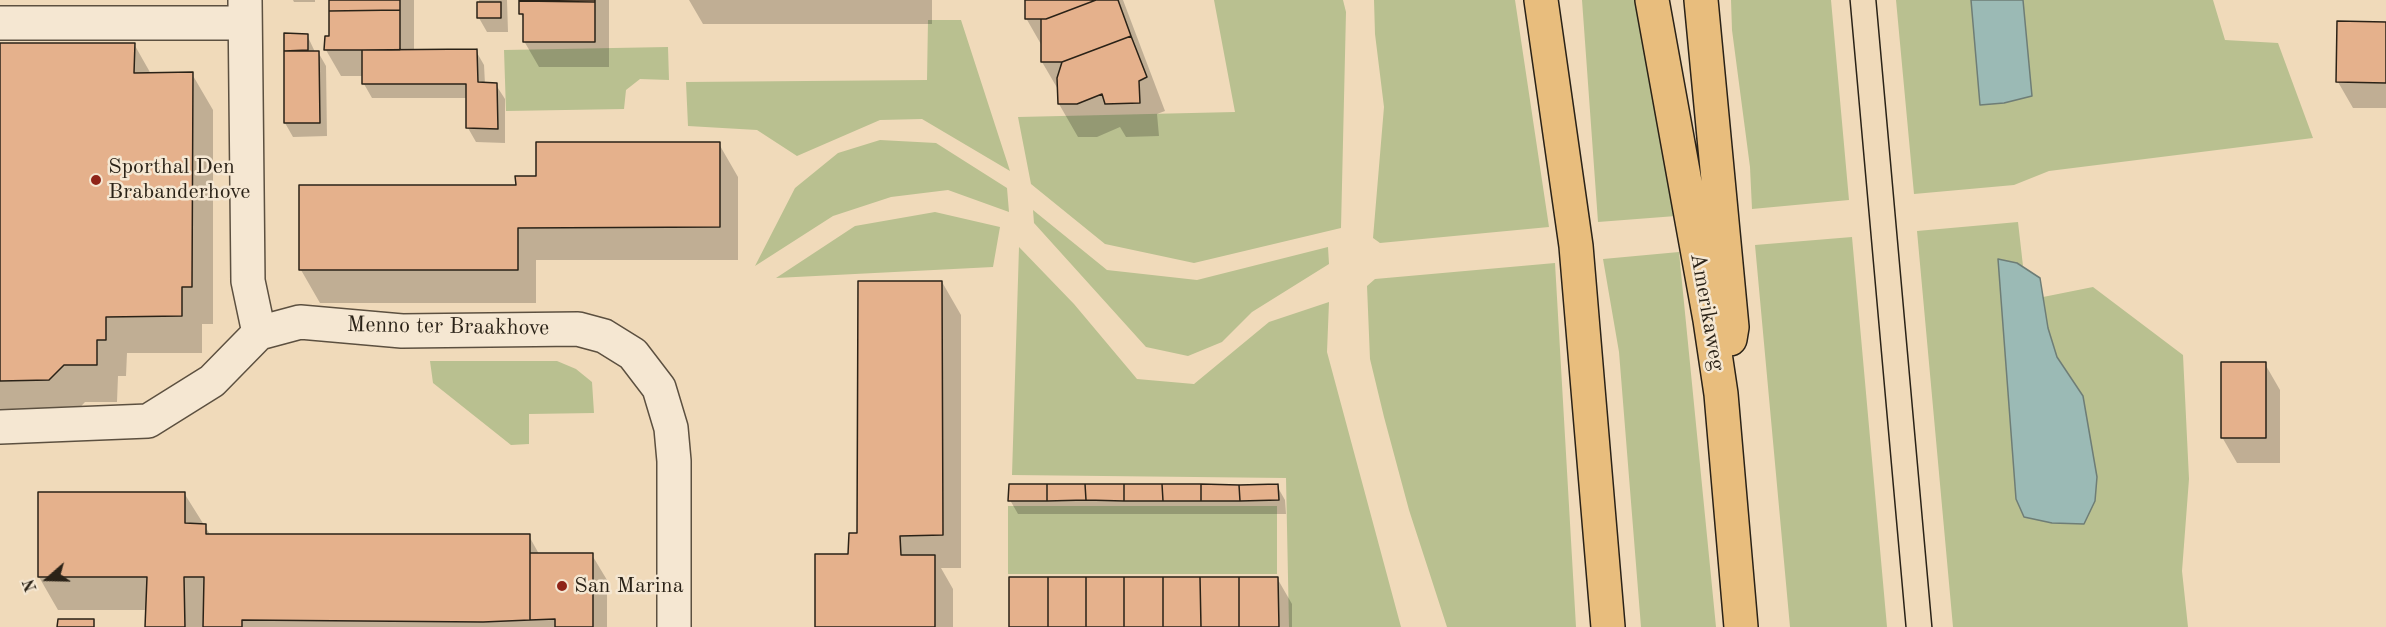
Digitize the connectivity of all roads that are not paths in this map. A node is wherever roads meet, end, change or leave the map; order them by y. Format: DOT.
graph roads {
  1 [pos="1541,0"];
  2 [pos="1652,0"];
  3 [pos="1701,0"];
  4 [pos="245,11"];
  5 [pos="0,23"];
  6 [pos="259,333"];
  7 [pos="1721,394"];
  8 [pos="0,427"];
  9 [pos="674,627"];
  10 [pos="1608,627"];
  11 [pos="1741,627"];
  1 -- 10 [label="main road"];
  2 -- 7 [label="main road, Amerikaweg"];
  3 -- 7 [label="main road"];
  4 -- 5 [label="street"];
  4 -- 6 [label="street"];
  6 -- 8 [label="street"];
  6 -- 9 [label="street, Menno ter Braakhove"];
  7 -- 11 [label="main road, Amerikaweg"];
}
